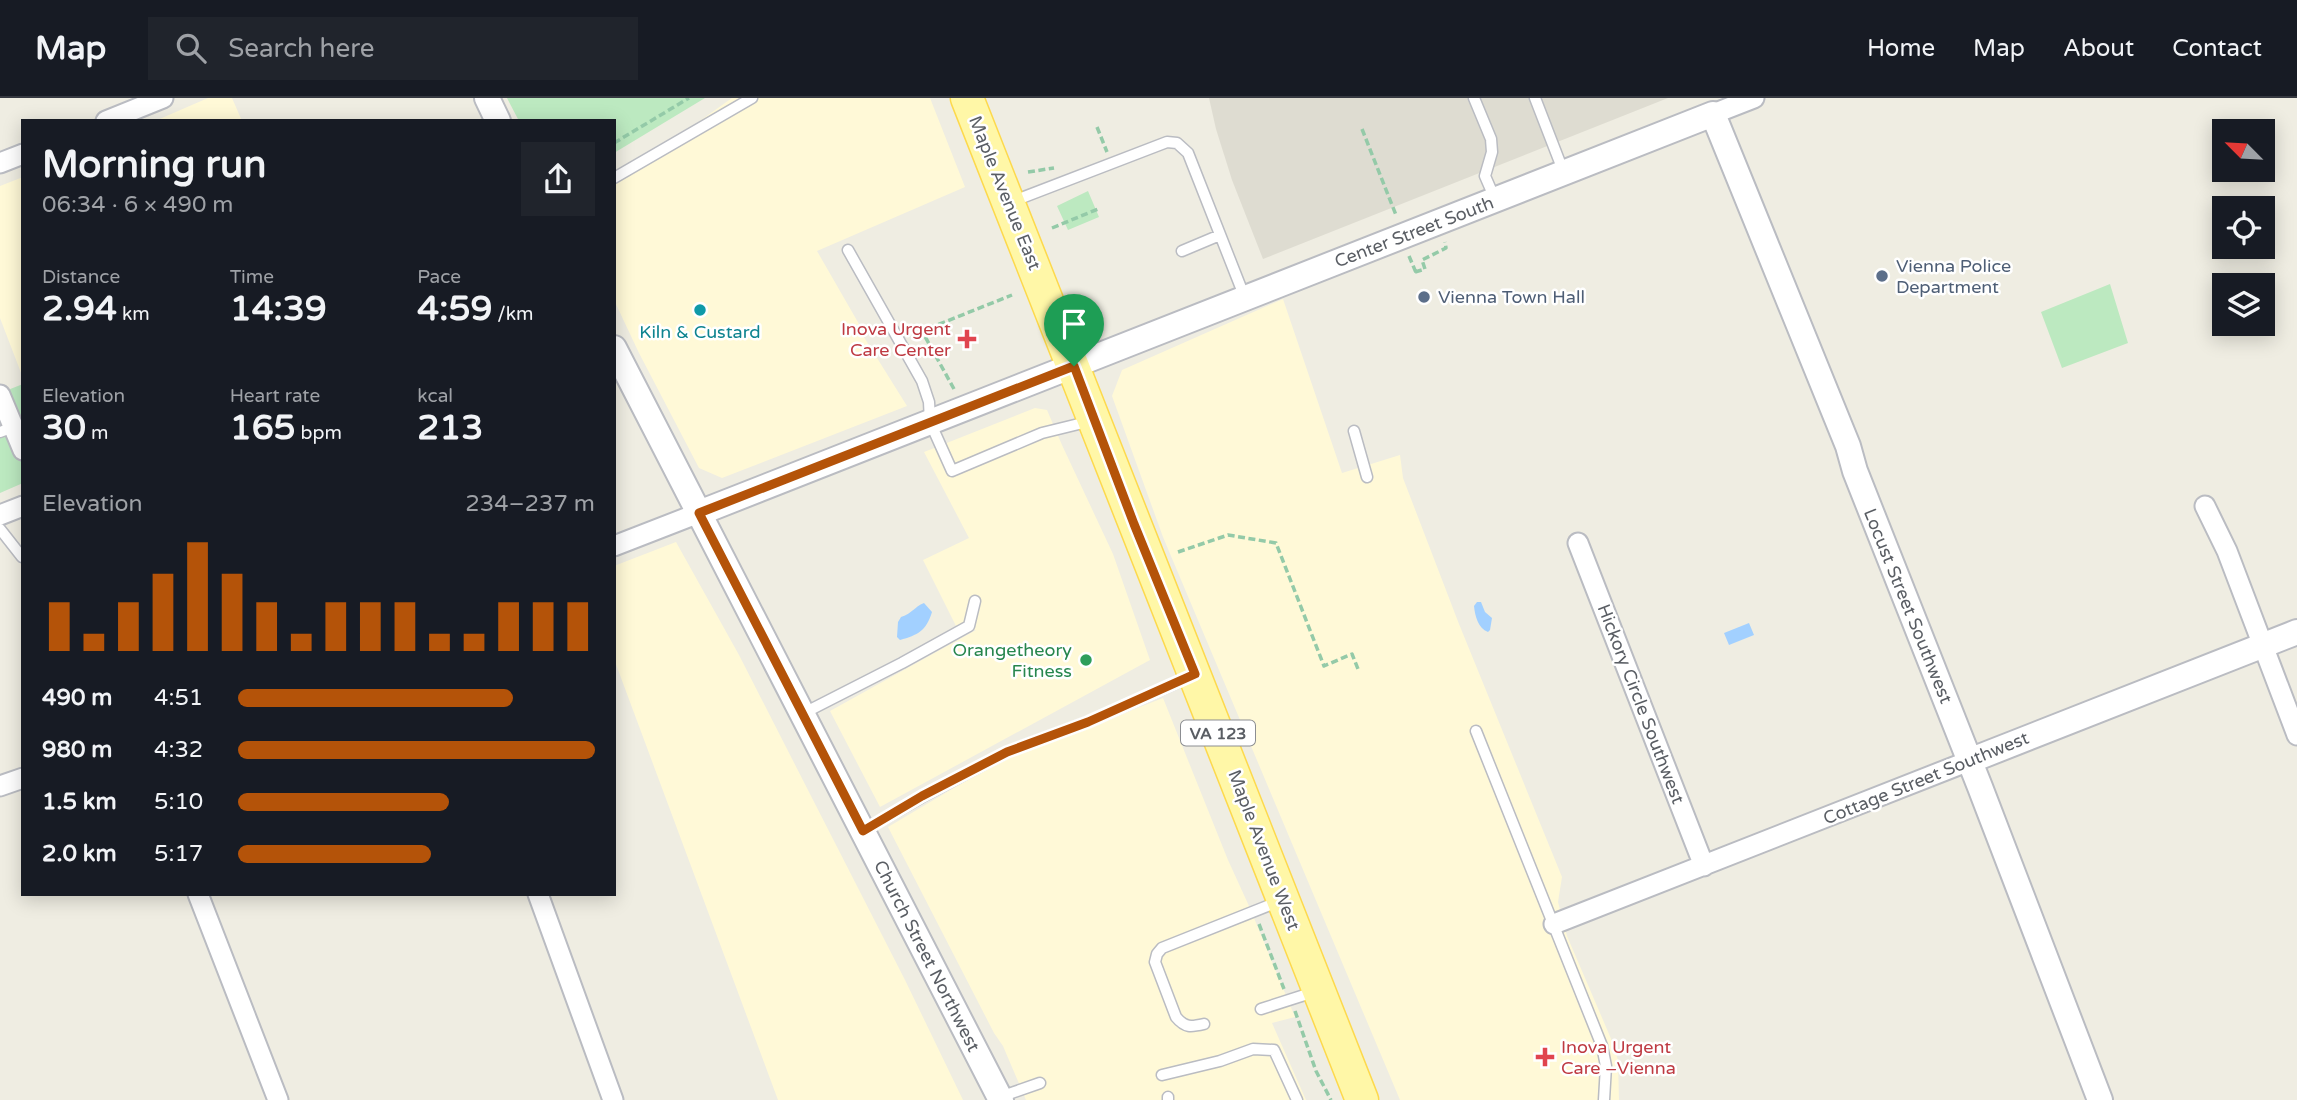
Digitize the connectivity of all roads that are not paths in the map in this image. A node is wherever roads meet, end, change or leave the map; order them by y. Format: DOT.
graph roads {
  1 [pos="163,98"];
  2 [pos="487,98"];
  3 [pos="751,98"];
  4 [pos="967,98"];
  5 [pos="1474,98"];
  6 [pos="1535,98"];
  7 [pos="1754,98"];
  8 [pos="1713,114"];
  9 [pos="111,119"];
  10 [pos="497,119"];
  11 [pos="21,155"];
  12 [pos="0,163"];
  13 [pos="1564,173"];
  14 [pos="616,177"];
  15 [pos="1496,200"];
  16 [pos="1009,203"];
  17 [pos="1220,235"];
  18 [pos="848,250"];
  19 [pos="1182,251"];
  20 [pos="1245,299"];
  21 [pos="616,352"];
  22 [pos="1074,366"];
  23 [pos="0,395"];
  24 [pos="1095,419"];
  25 [pos="930,422"];
  26 [pos="7,430"];
  27 [pos="1354,431"];
  28 [pos="21,448"];
  29 [pos="1367,477"];
  30 [pos="2205,506"];
  31 [pos="21,507"];
  32 [pos="699,513"];
  33 [pos="0,515"];
  34 [pos="0,528"];
  35 [pos="1578,543"];
  36 [pos="616,545"];
  37 [pos="21,556"];
  38 [pos="975,601"];
  39 [pos="2297,632"];
  40 [pos="2264,645"];
  41 [pos="1195,674"];
  42 [pos="803,713"];
  43 [pos="1476,731"];
  44 [pos="2297,735"];
  45 [pos="1969,761"];
  46 [pos="21,779"];
  47 [pos="0,786"];
  48 [pos="863,831"];
  49 [pos="1704,866"];
  50 [pos="199,896"];
  51 [pos="539,896"];
  52 [pos="1284,900"];
  53 [pos="1554,924"];
  54 [pos="1319,990"];
  55 [pos="1261,1009"];
  56 [pos="1204,1024"];
  57 [pos="1162,1075"];
  58 [pos="1040,1083"];
  59 [pos="1001,1099"];
  60 [pos="278,1100"];
  61 [pos="613,1100"];
  62 [pos="1297,1100"];
  63 [pos="1362,1100"];
  64 [pos="1604,1100"];
  65 [pos="2100,1100"];
  1 -- 9 [label="street"];
  2 -- 10 [label="street"];
  3 -- 14 [label="lane"];
  4 -- 16 [label="main road, Maple Avenue East / VA 123"];
  5 -- 15 [label="lane"];
  6 -- 13 [label="lane"];
  7 -- 8 [label="street, Center Street South"];
  8 -- 13 [label="street, Center Street South"];
  8 -- 45 [label="street, Locust Street Southwest"];
  11 -- 12 [label="street"];
  13 -- 15 [label="street, Center Street South"];
  15 -- 20 [label="street, Center Street South"];
  16 -- 17 [label="lane"];
  16 -- 22 [label="main road, Maple Avenue East / VA 123"];
  17 -- 19 [label="lane"];
  17 -- 20 [label="lane"];
  18 -- 25 [label="lane"];
  20 -- 22 [label="street, Center Street South"];
  21 -- 32 [label="street, Church Street Northwest"];
  22 -- 24 [label="main road, Maple Avenue West / VA 123"];
  22 -- 25 [label="street, Center Street South"];
  23 -- 26 [label="street"];
  24 -- 25 [label="lane"];
  24 -- 41 [label="main road, Maple Avenue West / VA 123"];
  25 -- 32 [label="street, Center Street South"];
  26 -- 28 [label="street"];
  27 -- 29 [label="lane"];
  30 -- 40 [label="street"];
  31 -- 33 [label="street"];
  32 -- 36 [label="street"];
  32 -- 42 [label="street, Church Street Northwest"];
  34 -- 37 [label="lane"];
  35 -- 49 [label="street, Hickory Circle Southwest"];
  38 -- 42 [label="lane"];
  39 -- 40 [label="street, Cottage Street Southwest"];
  40 -- 44 [label="street"];
  40 -- 45 [label="street, Cottage Street Southwest"];
  41 -- 48 [label="lane"];
  41 -- 52 [label="main road, Maple Avenue West / VA 123"];
  42 -- 48 [label="street, Church Street Northwest"];
  43 -- 53 [label="lane"];
  45 -- 49 [label="street, Cottage Street Southwest"];
  45 -- 65 [label="street, Locust Street Southwest"];
  46 -- 47 [label="street"];
  48 -- 59 [label="street, Church Street Northwest"];
  49 -- 53 [label="street, Cottage Street Southwest"];
  50 -- 60 [label="street"];
  51 -- 61 [label="street"];
  52 -- 54 [label="main road, Maple Avenue West / VA 123"];
  52 -- 56 [label="lane"];
  53 -- 64 [label="lane"];
  54 -- 55 [label="lane"];
  54 -- 63 [label="main road, Maple Avenue West / VA 123"];
  57 -- 62 [label="lane"];
  58 -- 59 [label="lane"];
}
